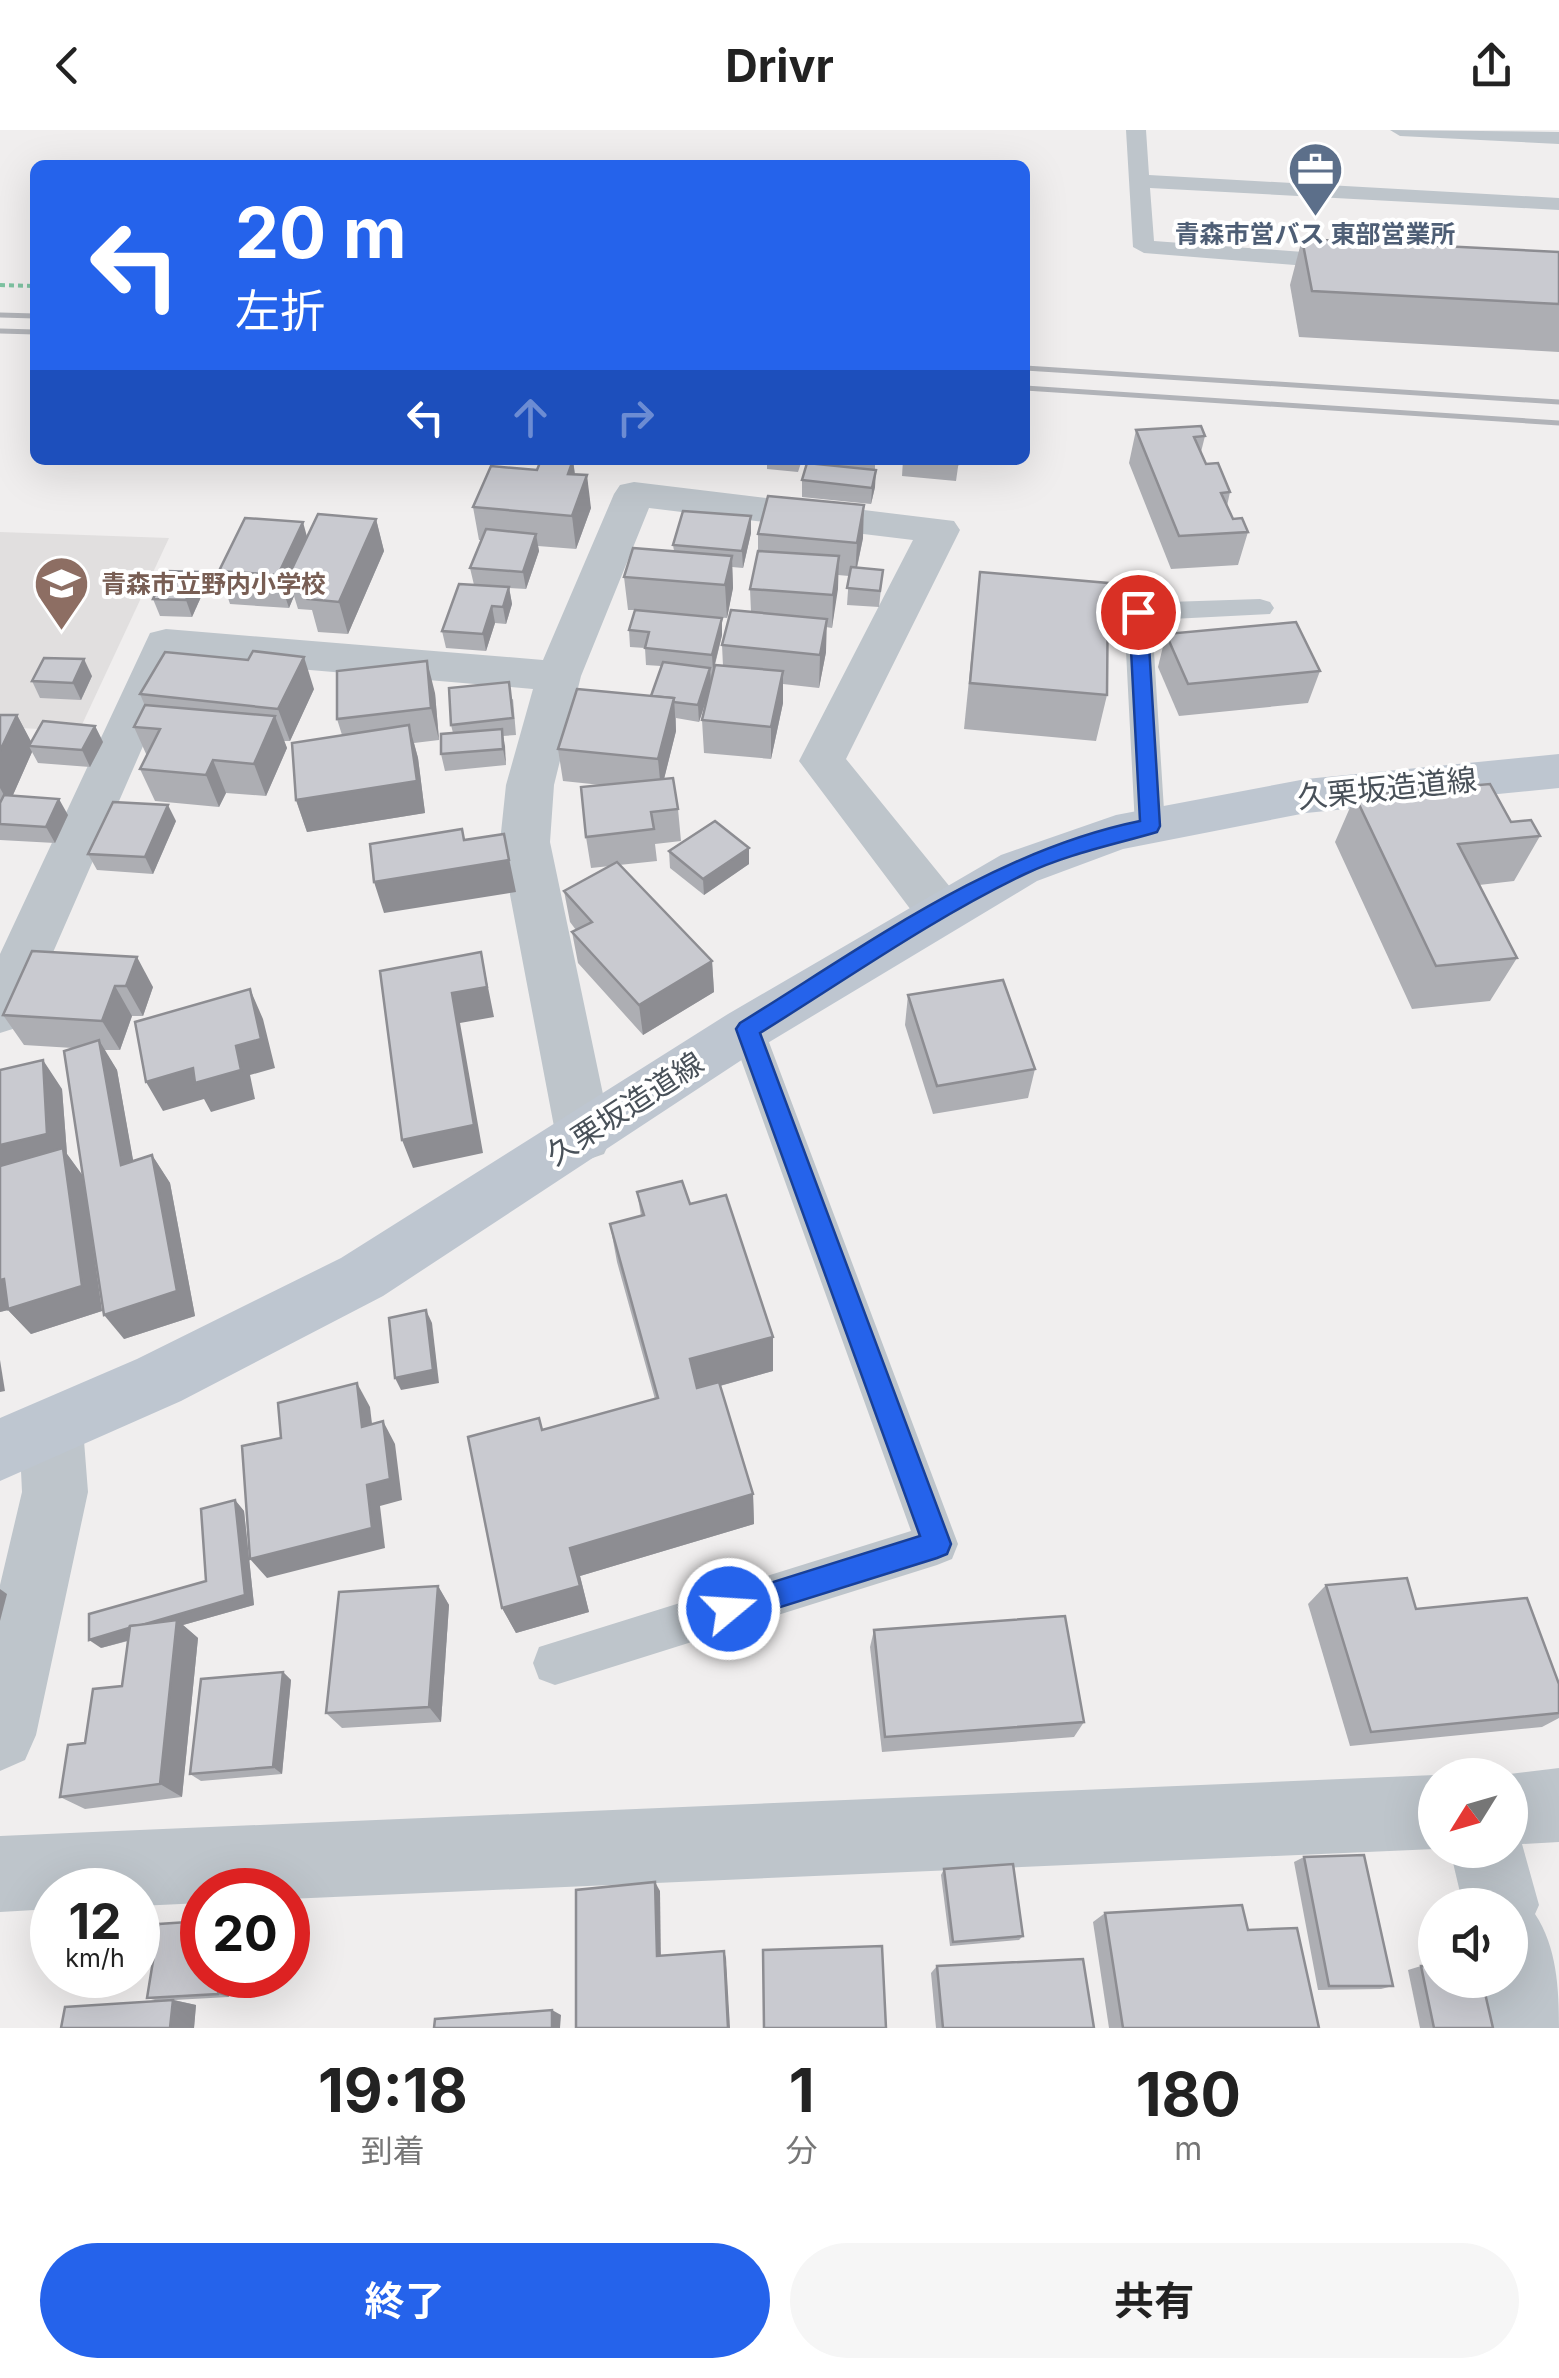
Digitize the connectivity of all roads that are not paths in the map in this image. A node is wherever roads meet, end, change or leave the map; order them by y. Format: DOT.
graph roads {
  1 [pos="1136,130"];
  2 [pos="1400,130"];
  3 [pos="1559,138"];
  4 [pos="1140,181"];
  5 [pos="1559,204"];
  6 [pos="1362,263"];
  7 [pos="1260,608"];
  8 [pos="559,676"];
  9 [pos="1559,772"];
  10 [pos="1150,826"];
  11 [pos="942,912"];
  12 [pos="0,1012"];
  13 [pos="748,1029"];
  14 [pos="584,1137"];
  15 [pos="26,1439"];
  16 [pos="555,1663"];
  17 [pos="0,1735"];
  18 [pos="1559,1805"];
  19 [pos="1528,1807"];
  20 [pos="1418,1813"];
  21 [pos="0,1874"];
  22 [pos="1524,1998"];
  23 [pos="1531,2028"];
  1 -- 4 [label="lane"];
  2 -- 3 [label="lane"];
  4 -- 5 [label="lane"];
  4 -- 6 [label="lane"];
  7 -- 10 [label="lane"];
  8 -- 11 [label="street"];
  8 -- 12 [label="street"];
  8 -- 14 [label="street"];
  9 -- 10 [label="main road, 久栗坂造道線"];
  10 -- 11 [label="main road, 久栗坂造道線"];
  11 -- 13 [label="main road, 久栗坂造道線"];
  13 -- 14 [label="main road, 久栗坂造道線"];
  13 -- 16 [label="lane"];
  14 -- 15 [label="main road, 久栗坂造道線"];
  15 -- 17 [label="street"];
  18 -- 19 [label="street"];
  20 -- 21 [label="street"];
  22 -- 23 [label="street"];
}
